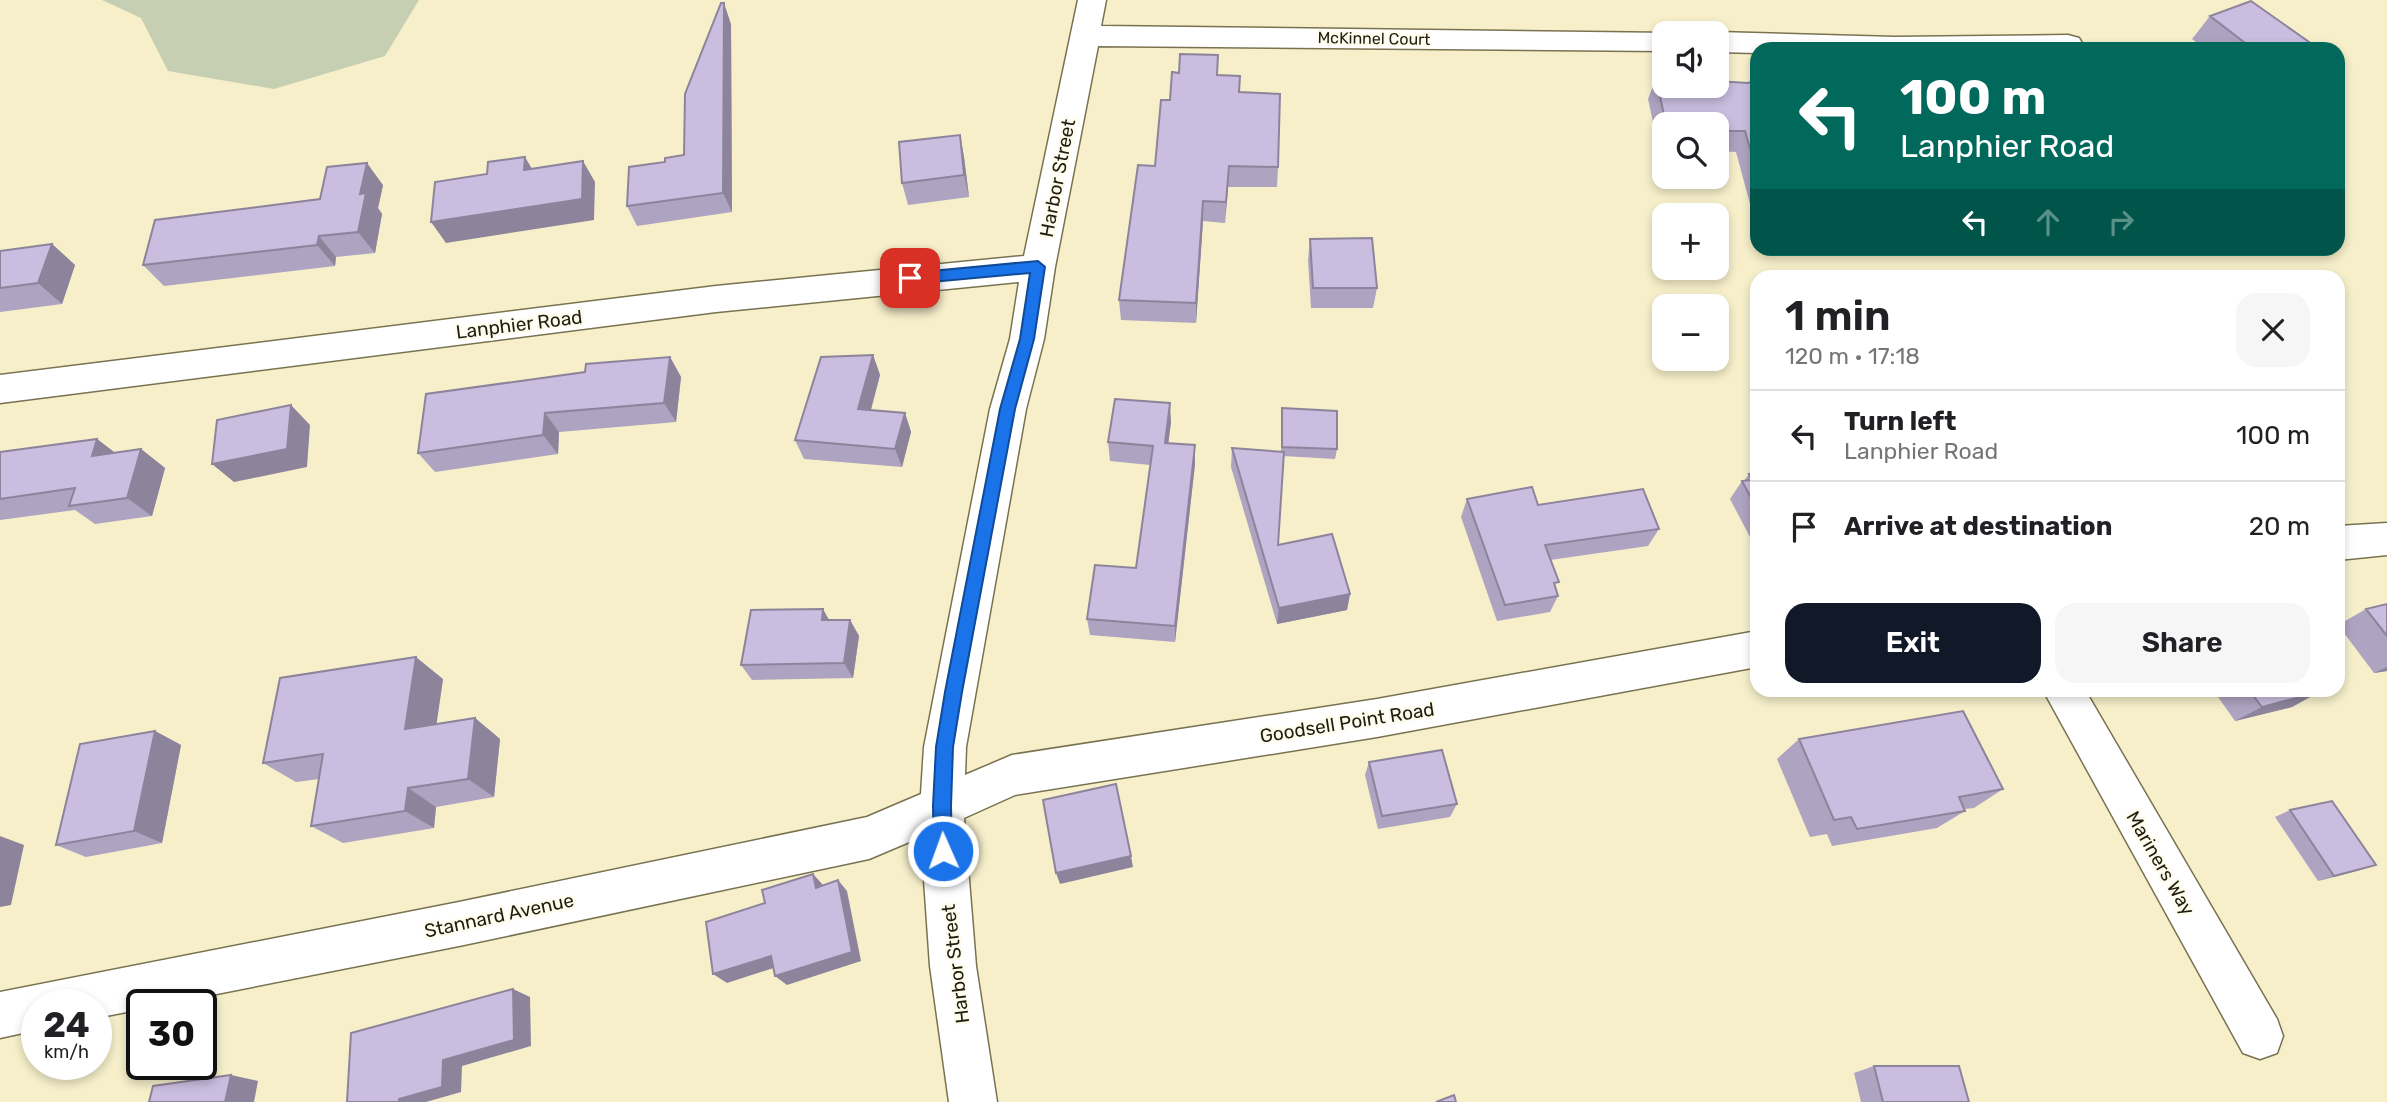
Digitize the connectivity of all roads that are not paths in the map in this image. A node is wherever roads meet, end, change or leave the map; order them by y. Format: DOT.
graph roads {
  1 [pos="1092,0"];
  2 [pos="1084,36"];
  3 [pos="1652,41"];
  4 [pos="1729,42"];
  5 [pos="1750,43"];
  6 [pos="1038,267"];
  7 [pos="0,388"];
  8 [pos="2387,539"];
  9 [pos="2345,542"];
  10 [pos="1750,650"];
  11 [pos="2067,697"];
  12 [pos="942,806"];
  13 [pos="112,992"];
  14 [pos="21,1010"];
  15 [pos="0,1014"];
  16 [pos="2260,1037"];
  17 [pos="973,1102"];
  1 -- 2 [label="street, Harbor Street"];
  2 -- 3 [label="street, McKinnel Court"];
  2 -- 6 [label="street, Harbor Street"];
  4 -- 5 [label="street"];
  6 -- 7 [label="street, Lanphier Road"];
  6 -- 12 [label="street, Harbor Street"];
  8 -- 9 [label="street"];
  10 -- 12 [label="street, Goodsell Point Road"];
  11 -- 16 [label="street, Mariners Way"];
  12 -- 13 [label="street, Stannard Avenue"];
  12 -- 17 [label="street, Harbor Street"];
  14 -- 15 [label="street"];
}
